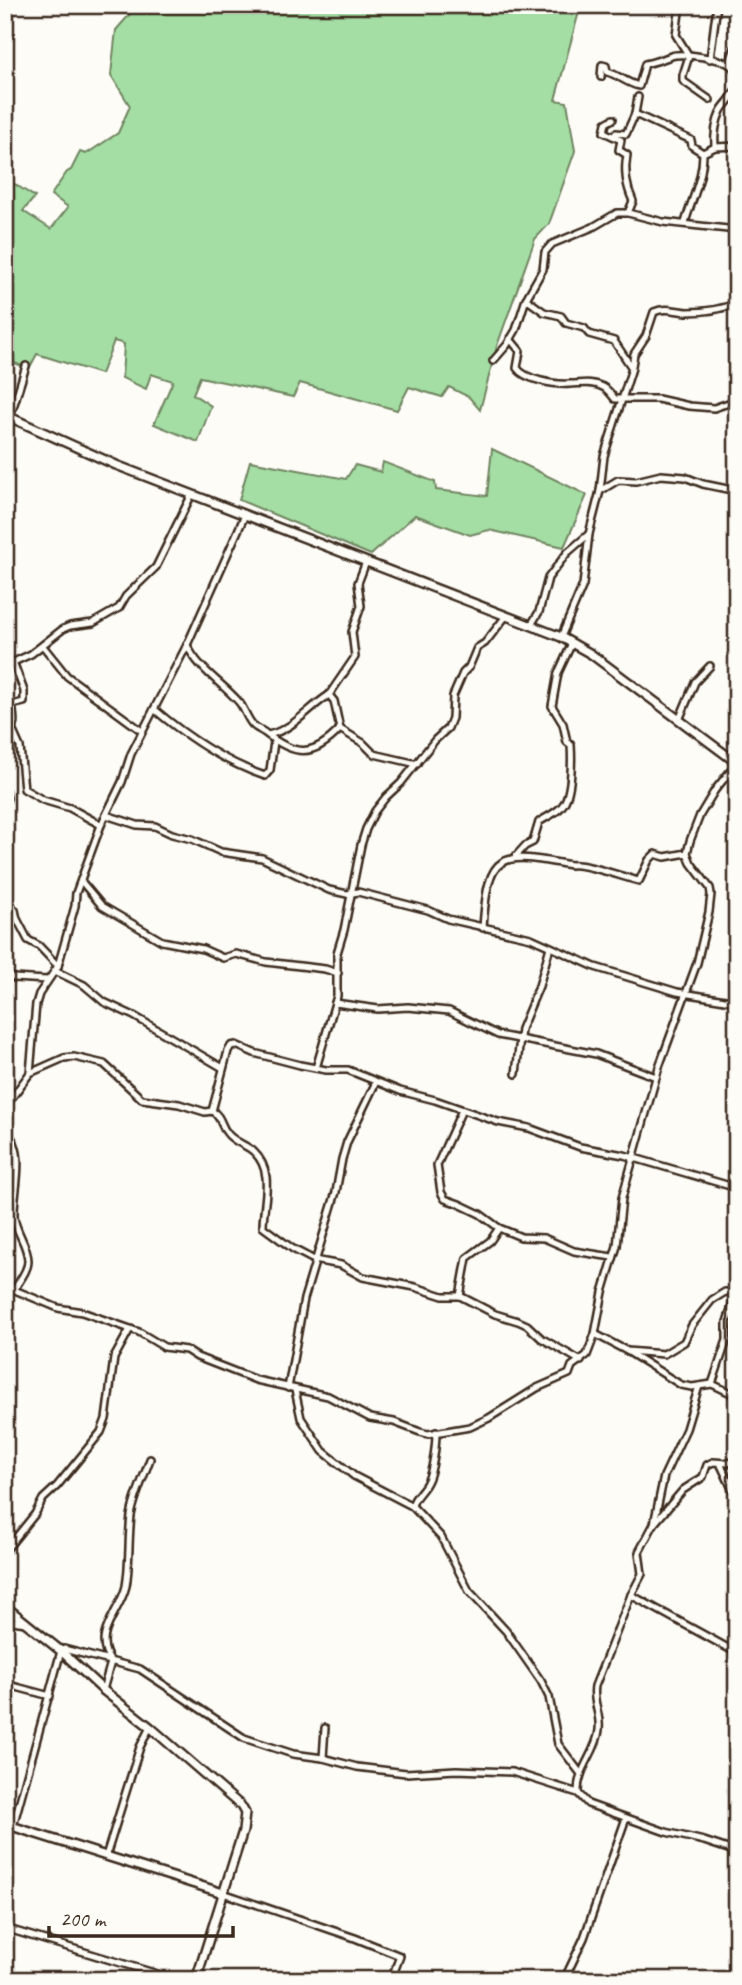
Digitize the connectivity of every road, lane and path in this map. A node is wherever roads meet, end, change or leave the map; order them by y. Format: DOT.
graph roads {
  1 [pos="680,5"];
  2 [pos="717,5"];
  3 [pos="737,42"];
  4 [pos="689,56"];
  5 [pos="709,59"];
  6 [pos="729,64"];
  7 [pos="737,76"];
  8 [pos="600,77"];
  9 [pos="737,85"];
  10 [pos="736,93"];
  11 [pos="638,97"];
  12 [pos="710,100"];
  13 [pos="635,114"];
  14 [pos="613,120"];
  15 [pos="614,136"];
  16 [pos="737,146"];
  17 [pos="715,147"];
  18 [pos="703,153"];
  19 [pos="628,213"];
  20 [pos="685,223"];
  21 [pos="737,230"];
  22 [pos="526,299"];
  23 [pos="737,303"];
  24 [pos="510,340"];
  25 [pos="493,361"];
  26 [pos="26,366"];
  27 [pos="632,368"];
  28 [pos="624,397"];
  29 [pos="737,400"];
  30 [pos="8,416"];
  31 [pos="600,491"];
  32 [pos="737,491"];
  33 [pos="192,494"];
  34 [pos="245,515"];
  35 [pos="589,534"];
  36 [pos="366,562"];
  37 [pos="506,616"];
  38 [pos="531,625"];
  39 [pos="561,637"];
  40 [pos="572,643"];
  41 [pos="187,645"];
  42 [pos="43,646"];
  43 [pos="14,664"];
  44 [pos="5,666"];
  45 [pos="710,666"];
  46 [pos="328,695"];
  47 [pos="154,709"];
  48 [pos="679,720"];
  49 [pos="12,729"];
  50 [pos="340,729"];
  51 [pos="142,731"];
  52 [pos="268,735"];
  53 [pos="5,736"];
  54 [pos="274,742"];
  55 [pos="737,763"];
  56 [pos="417,764"];
  57 [pos="5,790"];
  58 [pos="5,804"];
  59 [pos="106,815"];
  60 [pos="101,825"];
  61 [pos="687,853"];
  62 [pos="515,857"];
  63 [pos="81,881"];
  64 [pos="351,893"];
  65 [pos="5,900"];
  66 [pos="483,928"];
  67 [pos="550,947"];
  68 [pos="56,968"];
  69 [pos="338,973"];
  70 [pos="5,975"];
  71 [pos="47,980"];
  72 [pos="685,994"];
  73 [pos="737,1002"];
  74 [pos="335,1003"];
  75 [pos="520,1040"];
  76 [pos="223,1068"];
  77 [pos="316,1068"];
  78 [pos="30,1073"];
  79 [pos="516,1074"];
  80 [pos="656,1077"];
  81 [pos="376,1082"];
  82 [pos="5,1107"];
  83 [pos="461,1110"];
  84 [pos="212,1111"];
  85 [pos="5,1132"];
  86 [pos="633,1158"];
  87 [pos="737,1188"];
  88 [pos="499,1228"];
  89 [pos="612,1256"];
  90 [pos="314,1260"];
  91 [pos="5,1286"];
  92 [pos="15,1290"];
  93 [pos="736,1292"];
  94 [pos="460,1296"];
  95 [pos="130,1329"];
  96 [pos="595,1335"];
  97 [pos="626,1351"];
  98 [pos="581,1361"];
  99 [pos="712,1384"];
  100 [pos="699,1386"];
  101 [pos="288,1388"];
  102 [pos="295,1390"];
  103 [pos="737,1396"];
  104 [pos="436,1432"];
  105 [pos="150,1459"];
  106 [pos="737,1460"];
  107 [pos="720,1463"];
  108 [pos="737,1499"];
  109 [pos="412,1506"];
  110 [pos="653,1524"];
  111 [pos="5,1551"];
  112 [pos="631,1595"];
  113 [pos="5,1606"];
  114 [pos="5,1620"];
  115 [pos="26,1623"];
  116 [pos="61,1651"];
  117 [pos="737,1653"];
  118 [pos="110,1662"];
  119 [pos="5,1684"];
  120 [pos="103,1689"];
  121 [pos="50,1696"];
  122 [pos="150,1727"];
  123 [pos="326,1728"];
  124 [pos="323,1758"];
  125 [pos="581,1774"];
  126 [pos="578,1793"];
  127 [pos="626,1818"];
  128 [pos="9,1825"];
  129 [pos="737,1852"];
  130 [pos="106,1856"];
  131 [pos="223,1894"];
  132 [pos="5,1928"];
  133 [pos="177,1980"];
  134 [pos="195,1980"];
  135 [pos="391,1980"];
  136 [pos="564,1980"];
  1 -- 4 [label="street"];
  2 -- 5 [label="street"];
  3 -- 6 [label="street"];
  4 -- 5 [label="street"];
  4 -- 8 [label="street"];
  4 -- 12 [label="street"];
  5 -- 6 [label="street"];
  6 -- 7 [label="street"];
  9 -- 10 [label="street"];
  10 -- 17 [label="street"];
  11 -- 13 [label="street"];
  13 -- 15 [label="street"];
  13 -- 18 [label="street"];
  14 -- 15 [label="street"];
  15 -- 19 [label="street"];
  16 -- 17 [label="street"];
  17 -- 18 [label="street"];
  18 -- 20 [label="street"];
  19 -- 20 [label="street"];
  19 -- 22 [label="street"];
  20 -- 21 [label="street"];
  22 -- 24 [label="street"];
  22 -- 27 [label="street"];
  23 -- 27 [label="street"];
  24 -- 25 [label="street"];
  24 -- 28 [label="street"];
  26 -- 30 [label="street"];
  27 -- 28 [label="street"];
  28 -- 29 [label="street"];
  28 -- 31 [label="street"];
  30 -- 33 [label="street"];
  31 -- 32 [label="street"];
  31 -- 35 [label="street"];
  33 -- 34 [label="street"];
  33 -- 42 [label="street"];
  34 -- 36 [label="street"];
  34 -- 41 [label="street"];
  35 -- 38 [label="street"];
  35 -- 39 [label="street"];
  36 -- 37 [label="street"];
  36 -- 46 [label="street"];
  37 -- 38 [label="street"];
  37 -- 56 [label="street"];
  38 -- 39 [label="street"];
  39 -- 40 [label="street"];
  40 -- 48 [label="street"];
  40 -- 62 [label="street"];
  41 -- 47 [label="street"];
  41 -- 52 [label="street"];
  42 -- 43 [label="street"];
  42 -- 51 [label="street"];
  43 -- 44 [label="street"];
  43 -- 49 [label="street"];
  45 -- 48 [label="street"];
  46 -- 50 [label="street"];
  46 -- 52 [label="street"];
  47 -- 51 [label="street"];
  47 -- 54 [label="street"];
  48 -- 55 [label="street"];
  49 -- 53 [label="street"];
  49 -- 60 [label="street"];
  50 -- 54 [label="street"];
  50 -- 56 [label="street"];
  51 -- 59 [label="street"];
  52 -- 54 [label="street"];
  55 -- 61 [label="street"];
  56 -- 64 [label="street"];
  57 -- 58 [label="street"];
  59 -- 60 [label="street"];
  59 -- 64 [label="street"];
  60 -- 63 [label="street"];
  61 -- 62 [label="street"];
  61 -- 72 [label="street"];
  62 -- 66 [label="street"];
  63 -- 68 [label="street"];
  63 -- 69 [label="street"];
  64 -- 66 [label="street"];
  64 -- 69 [label="street"];
  65 -- 68 [label="street"];
  66 -- 67 [label="street"];
  67 -- 72 [label="street"];
  67 -- 75 [label="street"];
  68 -- 71 [label="street"];
  68 -- 76 [label="street"];
  69 -- 74 [label="street"];
  70 -- 71 [label="street"];
  71 -- 78 [label="street"];
  72 -- 73 [label="street"];
  72 -- 80 [label="street"];
  74 -- 75 [label="street"];
  74 -- 77 [label="street"];
  75 -- 79 [label="street"];
  75 -- 80 [label="street"];
  76 -- 77 [label="street"];
  76 -- 84 [label="street"];
  77 -- 81 [label="street"];
  78 -- 82 [label="street"];
  78 -- 84 [label="street"];
  80 -- 86 [label="street"];
  81 -- 83 [label="street"];
  81 -- 90 [label="street"];
  83 -- 86 [label="street"];
  83 -- 88 [label="street"];
  84 -- 90 [label="street"];
  85 -- 92 [label="street"];
  86 -- 87 [label="street"];
  86 -- 89 [label="street"];
  88 -- 89 [label="street"];
  88 -- 94 [label="street"];
  89 -- 96 [label="street"];
  90 -- 94 [label="street"];
  90 -- 101 [label="street"];
  91 -- 92 [label="street"];
  92 -- 95 [label="street"];
  93 -- 97 [label="street"];
  93 -- 99 [label="street"];
  94 -- 98 [label="street"];
  95 -- 101 [label="street"];
  95 -- 111 [label="street"];
  96 -- 97 [label="street"];
  96 -- 98 [label="street"];
  97 -- 100 [label="street"];
  98 -- 104 [label="street"];
  99 -- 100 [label="street"];
  99 -- 103 [label="street"];
  100 -- 110 [label="street"];
  101 -- 102 [label="street"];
  102 -- 104 [label="street"];
  102 -- 109 [label="street"];
  104 -- 109 [label="street"];
  105 -- 118 [label="street"];
  106 -- 107 [label="street"];
  107 -- 108 [label="street"];
  107 -- 110 [label="street"];
  109 -- 125 [label="street"];
  110 -- 112 [label="street"];
  112 -- 117 [label="street"];
  112 -- 125 [label="street"];
  113 -- 115 [label="street"];
  114 -- 115 [label="street"];
  115 -- 116 [label="street"];
  116 -- 118 [label="street"];
  116 -- 120 [label="street"];
  116 -- 121 [label="street"];
  118 -- 120 [label="street"];
  118 -- 124 [label="street"];
  119 -- 121 [label="street"];
  120 -- 122 [label="street"];
  121 -- 128 [label="street"];
  122 -- 130 [label="street"];
  122 -- 131 [label="street"];
  123 -- 124 [label="street"];
  124 -- 126 [label="street"];
  125 -- 126 [label="street"];
  126 -- 127 [label="street"];
  127 -- 129 [label="street"];
  127 -- 136 [label="street"];
  128 -- 130 [label="street"];
  130 -- 131 [label="street"];
  131 -- 134 [label="street"];
  131 -- 135 [label="street"];
  132 -- 133 [label="street"];
}
